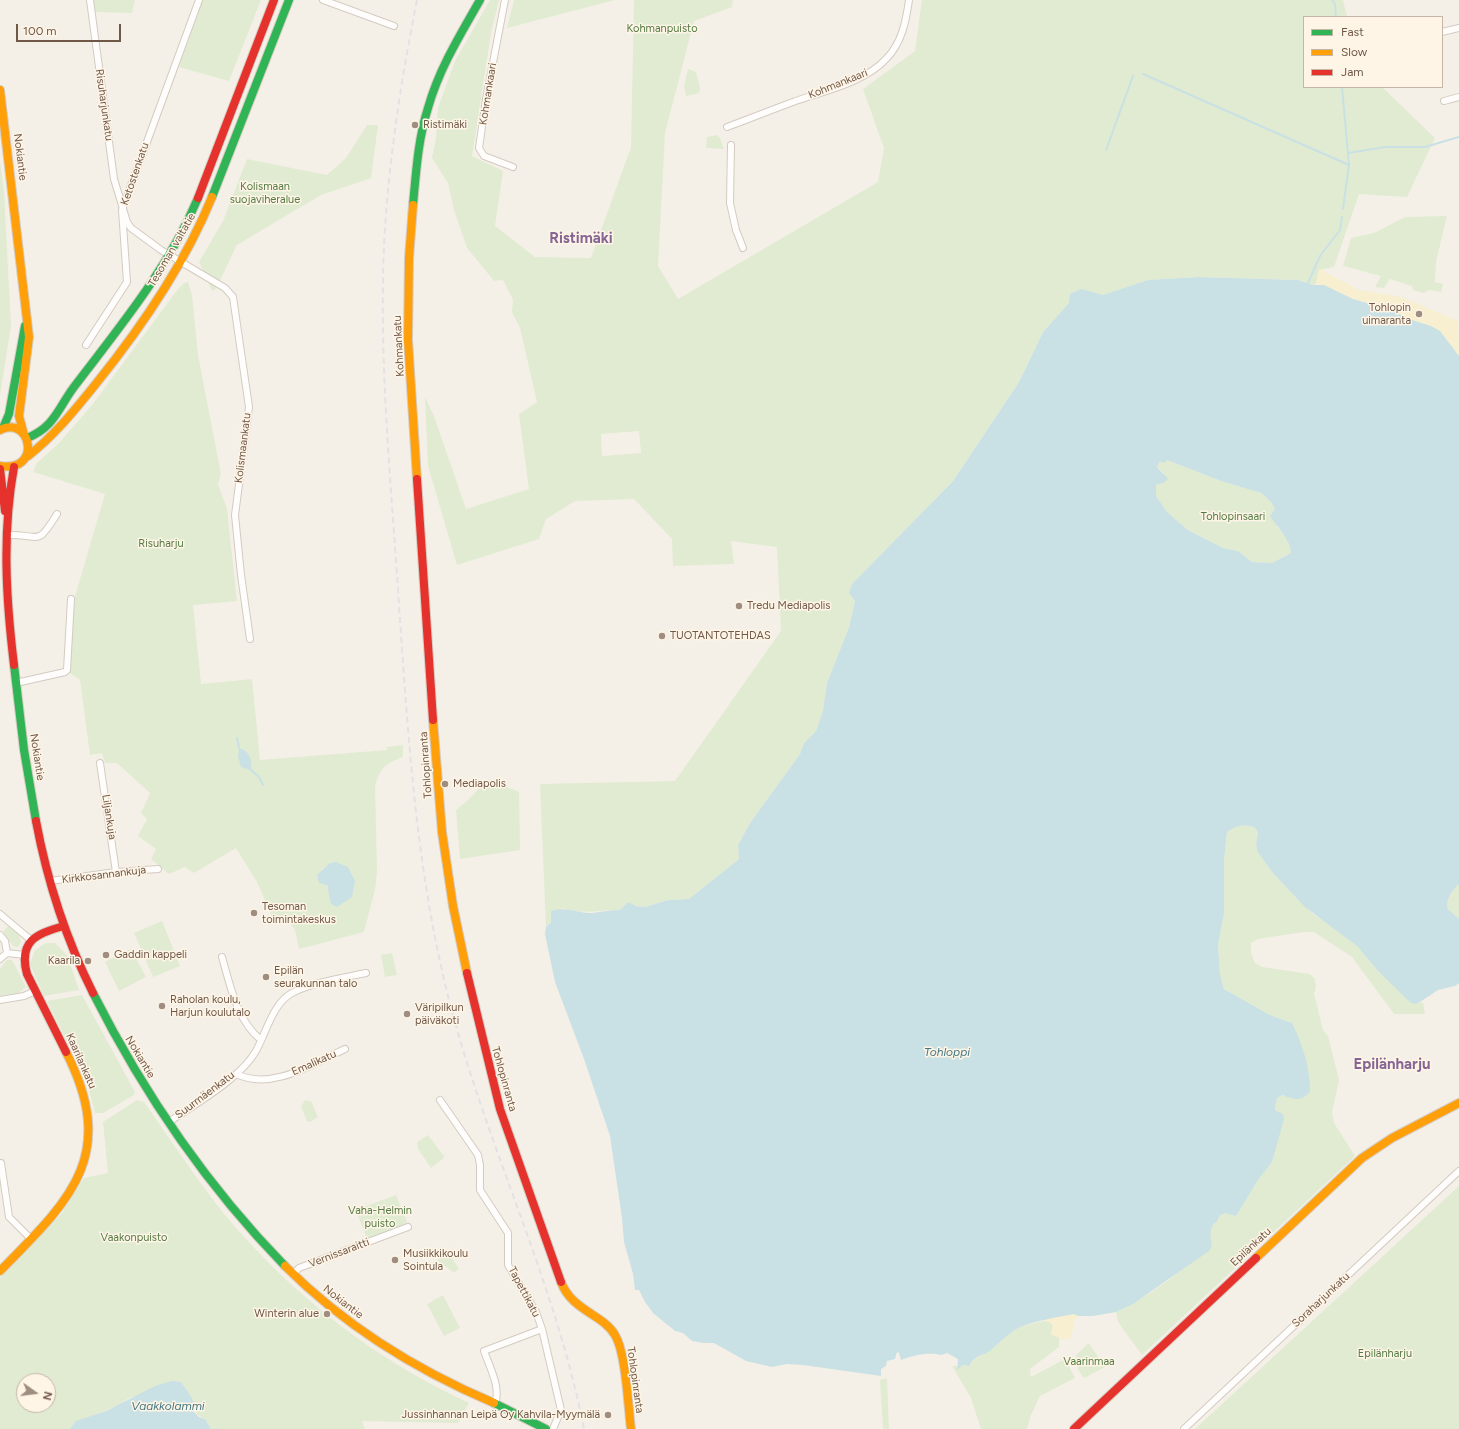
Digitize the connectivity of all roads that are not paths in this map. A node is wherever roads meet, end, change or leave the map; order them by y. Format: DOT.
graph roads {
  1 [pos="90,0"];
  2 [pos="199,0"];
  3 [pos="274,0"];
  4 [pos="289,0"];
  5 [pos="323,0"];
  6 [pos="480,0"];
  7 [pos="505,0"];
  8 [pos="909,0"];
  9 [pos="394,26"];
  10 [pos="1459,28"];
  11 [pos="1443,32"];
  12 [pos="0,91"];
  13 [pos="1459,97"];
  14 [pos="1444,101"];
  15 [pos="727,127"];
  16 [pos="731,146"];
  17 [pos="513,168"];
  18 [pos="122,210"];
  19 [pos="743,248"];
  20 [pos="169,255"];
  21 [pos="180,262"];
  22 [pos="26,321"];
  23 [pos="86,345"];
  24 [pos="2,429"];
  25 [pos="25,435"];
  26 [pos="28,456"];
  27 [pos="0,466"];
  28 [pos="14,467"];
  29 [pos="0,469"];
  30 [pos="57,514"];
  31 [pos="6,518"];
  32 [pos="7,535"];
  33 [pos="71,599"];
  34 [pos="250,639"];
  35 [pos="16,683"];
  36 [pos="433,704"];
  37 [pos="100,763"];
  38 [pos="158,869"];
  39 [pos="116,872"];
  40 [pos="50,881"];
  41 [pos="0,914"];
  42 [pos="64,926"];
  43 [pos="0,935"];
  44 [pos="32,941"];
  45 [pos="7,952"];
  46 [pos="25,955"];
  47 [pos="222,957"];
  48 [pos="0,960"];
  49 [pos="366,973"];
  50 [pos="35,991"];
  51 [pos="0,1000"];
  52 [pos="261,1040"];
  53 [pos="345,1049"];
  54 [pos="236,1074"];
  55 [pos="440,1100"];
  56 [pos="1459,1103"];
  57 [pos="169,1122"];
  58 [pos="1,1163"];
  59 [pos="1459,1170"];
  60 [pos="408,1227"];
  61 [pos="31,1239"];
  62 [pos="0,1271"];
  63 [pos="293,1274"];
  64 [pos="542,1329"];
  65 [pos="495,1405"];
  66 [pos="546,1429"];
  67 [pos="553,1429"];
  68 [pos="631,1429"];
  69 [pos="1074,1429"];
  70 [pos="1184,1429"];
  1 -- 18 [label="street, Risuharjunkatu"];
  2 -- 18 [label="street, Ketostenkatu"];
  3 -- 20 [label="main road, Tesoman valtatie"];
  4 -- 21 [label="main road, Tesoman valtatie"];
  5 -- 9 [label="street"];
  6 -- 36 [label="main road, Kohmankatu"];
  7 -- 17 [label="street, Kohmankaari"];
  8 -- 15 [label="street, Kohmankaari"];
  10 -- 11 [label="street"];
  12 -- 22 [label="main road, Nokiantie"];
  13 -- 14 [label="street"];
  16 -- 19 [label="street"];
  18 -- 20 [label="street, Kolismaankatu"];
  18 -- 23 [label="street, Ketostenkatu"];
  20 -- 21 [label="street, Kolismaankatu"];
  20 -- 25 [label="main road, Tesoman valtatie"];
  21 -- 26 [label="main road, Tesoman valtatie"];
  21 -- 34 [label="street, Kolismaankatu"];
  22 -- 24 [label="main road, Nokiantie"];
  22 -- 25 [label="main road, Nokiantie"];
  24 -- 25 [label="main road"];
  25 -- 26 [label="main road, Nokiantie"];
  26 -- 28 [label="main road, Tesoman valtatie"];
  27 -- 28 [label="main road"];
  28 -- 31 [label="main road, Nokiantie"];
  29 -- 31 [label="main road, Nokiantie"];
  30 -- 32 [label="street"];
  31 -- 32 [label="main road, Nokiantie"];
  32 -- 35 [label="main road, Nokiantie"];
  33 -- 35 [label="street"];
  35 -- 40 [label="main road, Nokiantie"];
  36 -- 68 [label="main road, Tohlopinranta"];
  37 -- 39 [label="street, Liljankuja"];
  38 -- 39 [label="street, Kirkkosannankuja"];
  39 -- 40 [label="street, Kirkkosannankuja"];
  40 -- 42 [label="main road, Nokiantie"];
  41 -- 44 [label="street"];
  42 -- 44 [label="main road"];
  42 -- 57 [label="main road, Nokiantie"];
  43 -- 45 [label="street"];
  44 -- 46 [label="main road"];
  45 -- 46 [label="street"];
  45 -- 48 [label="street"];
  46 -- 50 [label="main road, Kaarilankatu"];
  47 -- 52 [label="street"];
  49 -- 52 [label="street, Suurmäenkatu"];
  50 -- 51 [label="street"];
  50 -- 61 [label="main road, Kaarilankatu"];
  52 -- 54 [label="street, Suurmäenkatu"];
  53 -- 54 [label="street, Emalikatu"];
  54 -- 57 [label="street, Suurmäenkatu"];
  55 -- 64 [label="street, Tapettikatu"];
  56 -- 69 [label="main road, Epilänkatu"];
  57 -- 63 [label="main road, Nokiantie"];
  58 -- 61 [label="street"];
  59 -- 70 [label="street, Soraharjunkatu"];
  60 -- 63 [label="street, Vernissaraitti"];
  61 -- 62 [label="main road, Kaarilankatu"];
  63 -- 65 [label="main road, Nokiantie"];
  64 -- 65 [label="street"];
  64 -- 67 [label="street, Tapettikatu"];
  65 -- 66 [label="main road, Nokiantie"];
}
